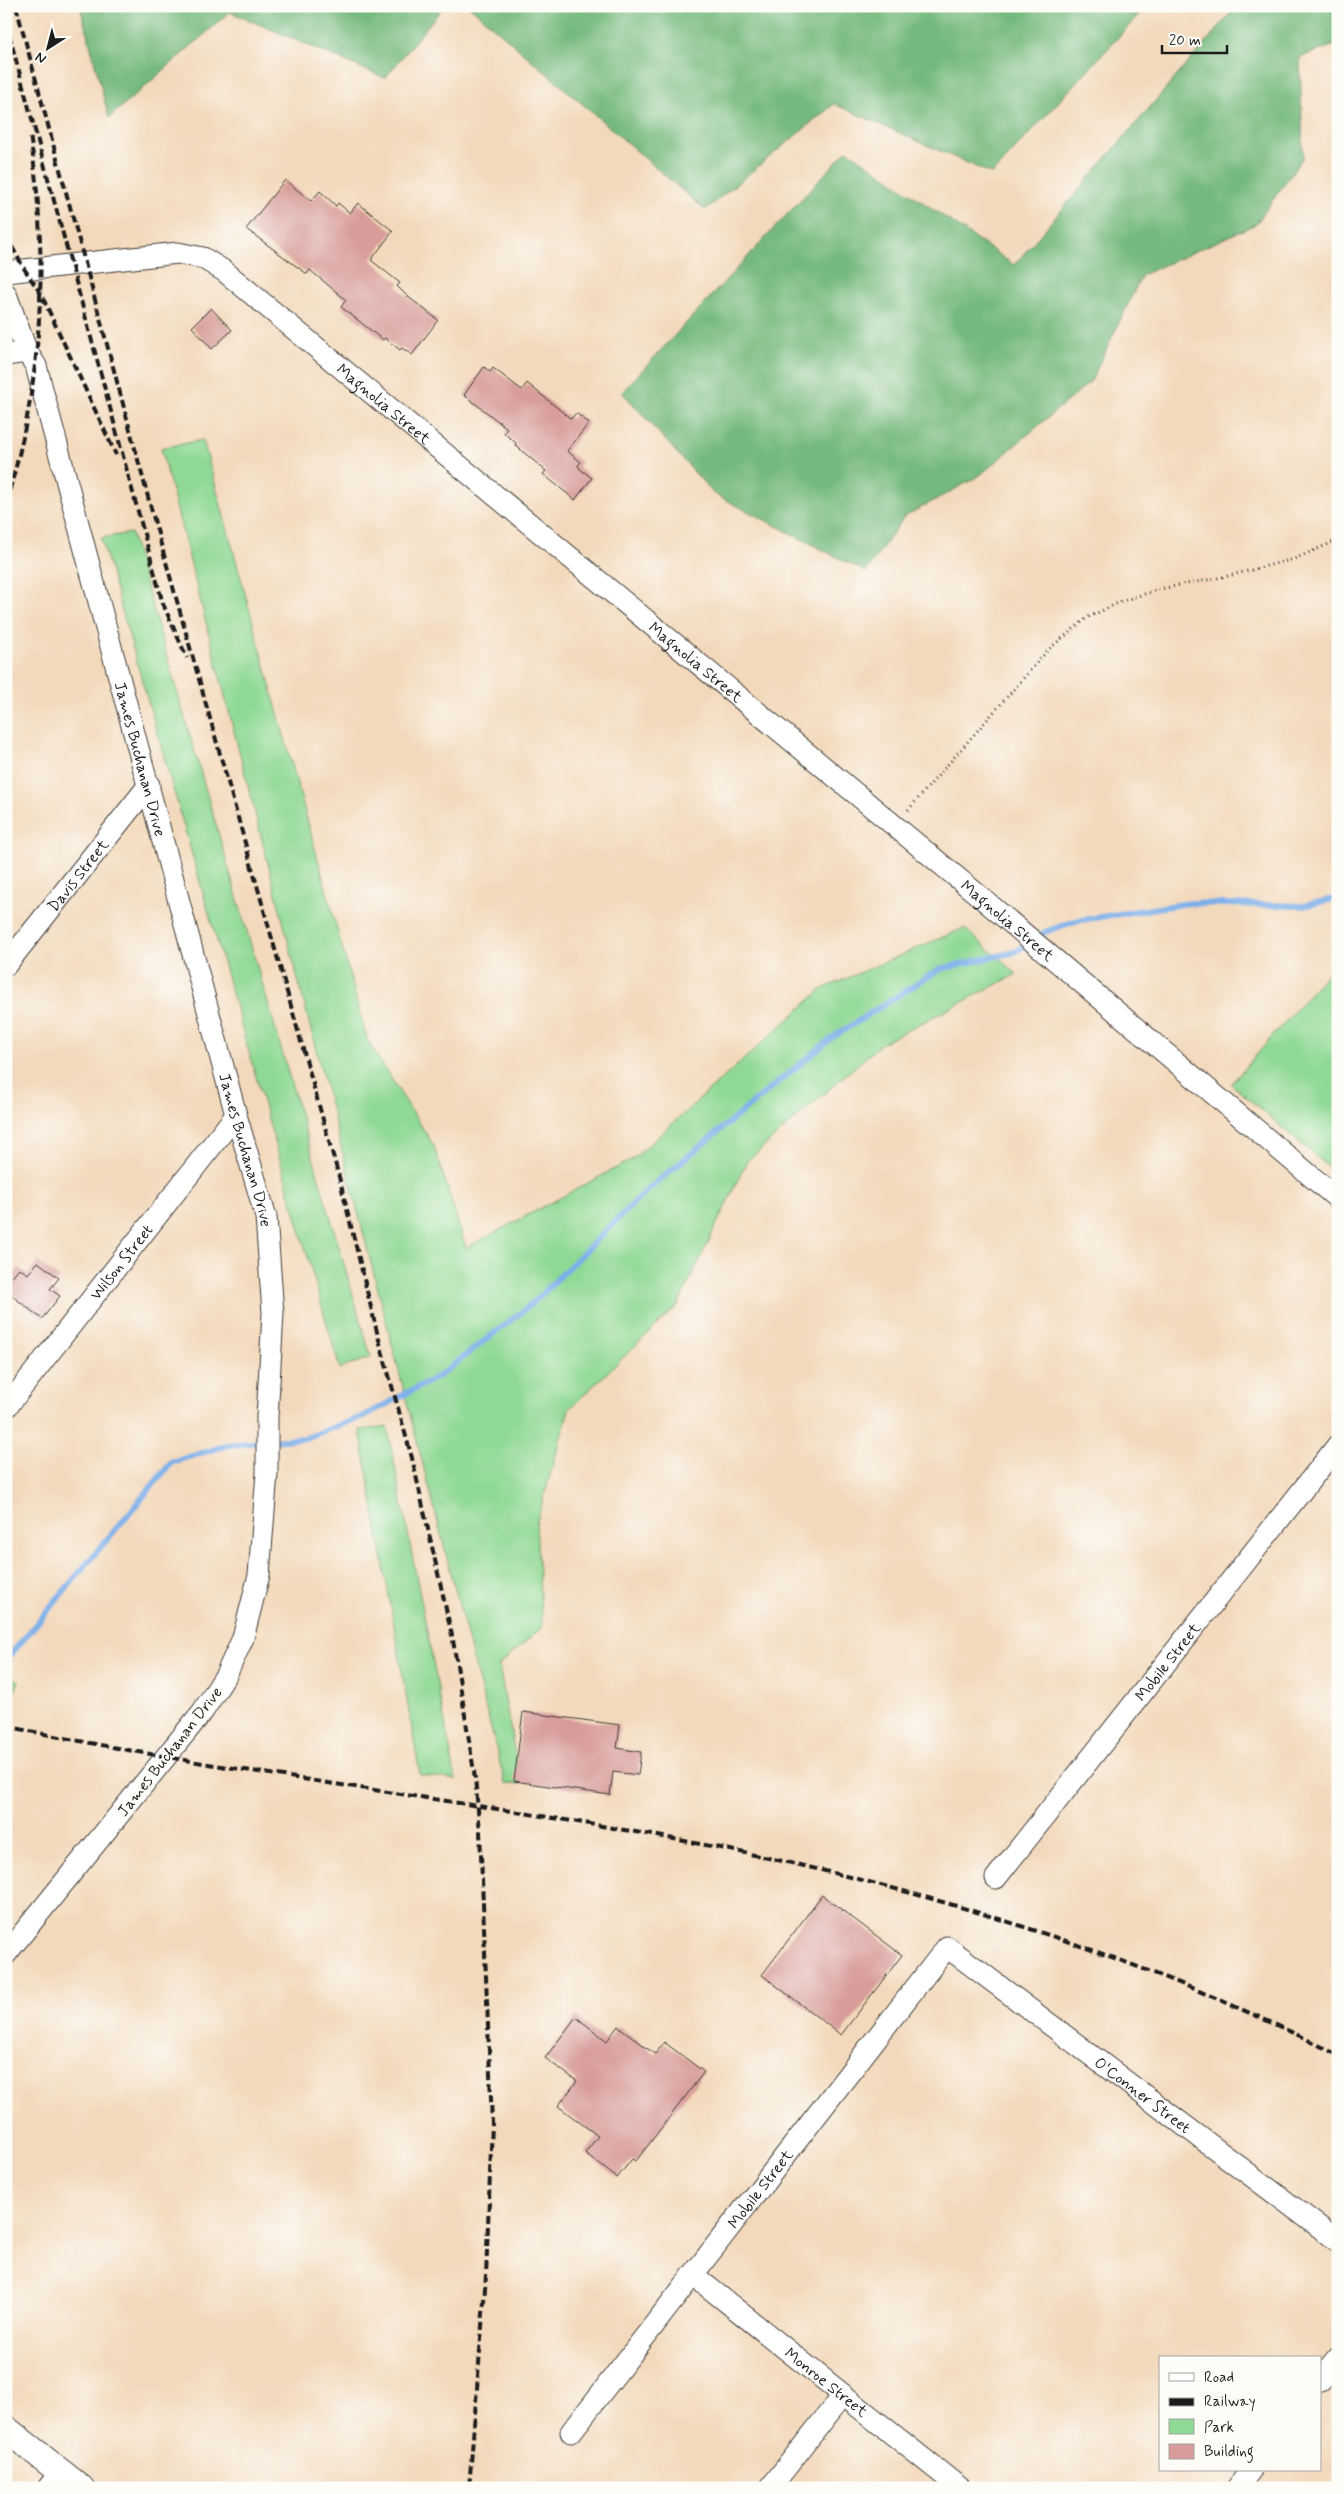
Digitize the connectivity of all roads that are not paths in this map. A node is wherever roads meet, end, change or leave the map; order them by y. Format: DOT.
graph roads {
  1 [pos="6,272"];
  2 [pos="6,294"];
  3 [pos="27,352"];
  4 [pos="6,355"];
  5 [pos="149,785"];
  6 [pos="6,965"];
  7 [pos="236,1116"];
  8 [pos="1338,1199"];
  9 [pos="6,1408"];
  10 [pos="1338,1445"];
  11 [pos="996,1878"];
  12 [pos="947,1947"];
  13 [pos="6,1954"];
  14 [pos="1338,2241"];
  15 [pos="693,2275"];
  16 [pos="1338,2358"];
  17 [pos="1322,2378"];
  18 [pos="843,2395"];
  19 [pos="6,2429"];
  20 [pos="571,2432"];
  21 [pos="1250,2472"];
  22 [pos="54,2480"];
  23 [pos="81,2488"];
  24 [pos="770,2488"];
  25 [pos="960,2488"];
  26 [pos="1238,2488"];
  1 -- 8 [label="street, Magnolia Street"];
  2 -- 3 [label="street, James Buchanan Drive"];
  3 -- 4 [label="street"];
  3 -- 5 [label="street, James Buchanan Drive"];
  5 -- 6 [label="street, Davis Street"];
  5 -- 7 [label="street, James Buchanan Drive"];
  7 -- 9 [label="street, Wilson Street"];
  7 -- 13 [label="street, James Buchanan Drive"];
  10 -- 11 [label="street, Mobile Street"];
  12 -- 14 [label="street, O'Conner Street"];
  12 -- 15 [label="street, Mobile Street"];
  15 -- 18 [label="street, Monroe Street"];
  15 -- 20 [label="street, Mobile Street"];
  16 -- 17 [label="street"];
  18 -- 24 [label="street"];
  18 -- 25 [label="street, Monroe Street"];
  19 -- 22 [label="street"];
  21 -- 26 [label="street"];
  22 -- 23 [label="street"];
}
